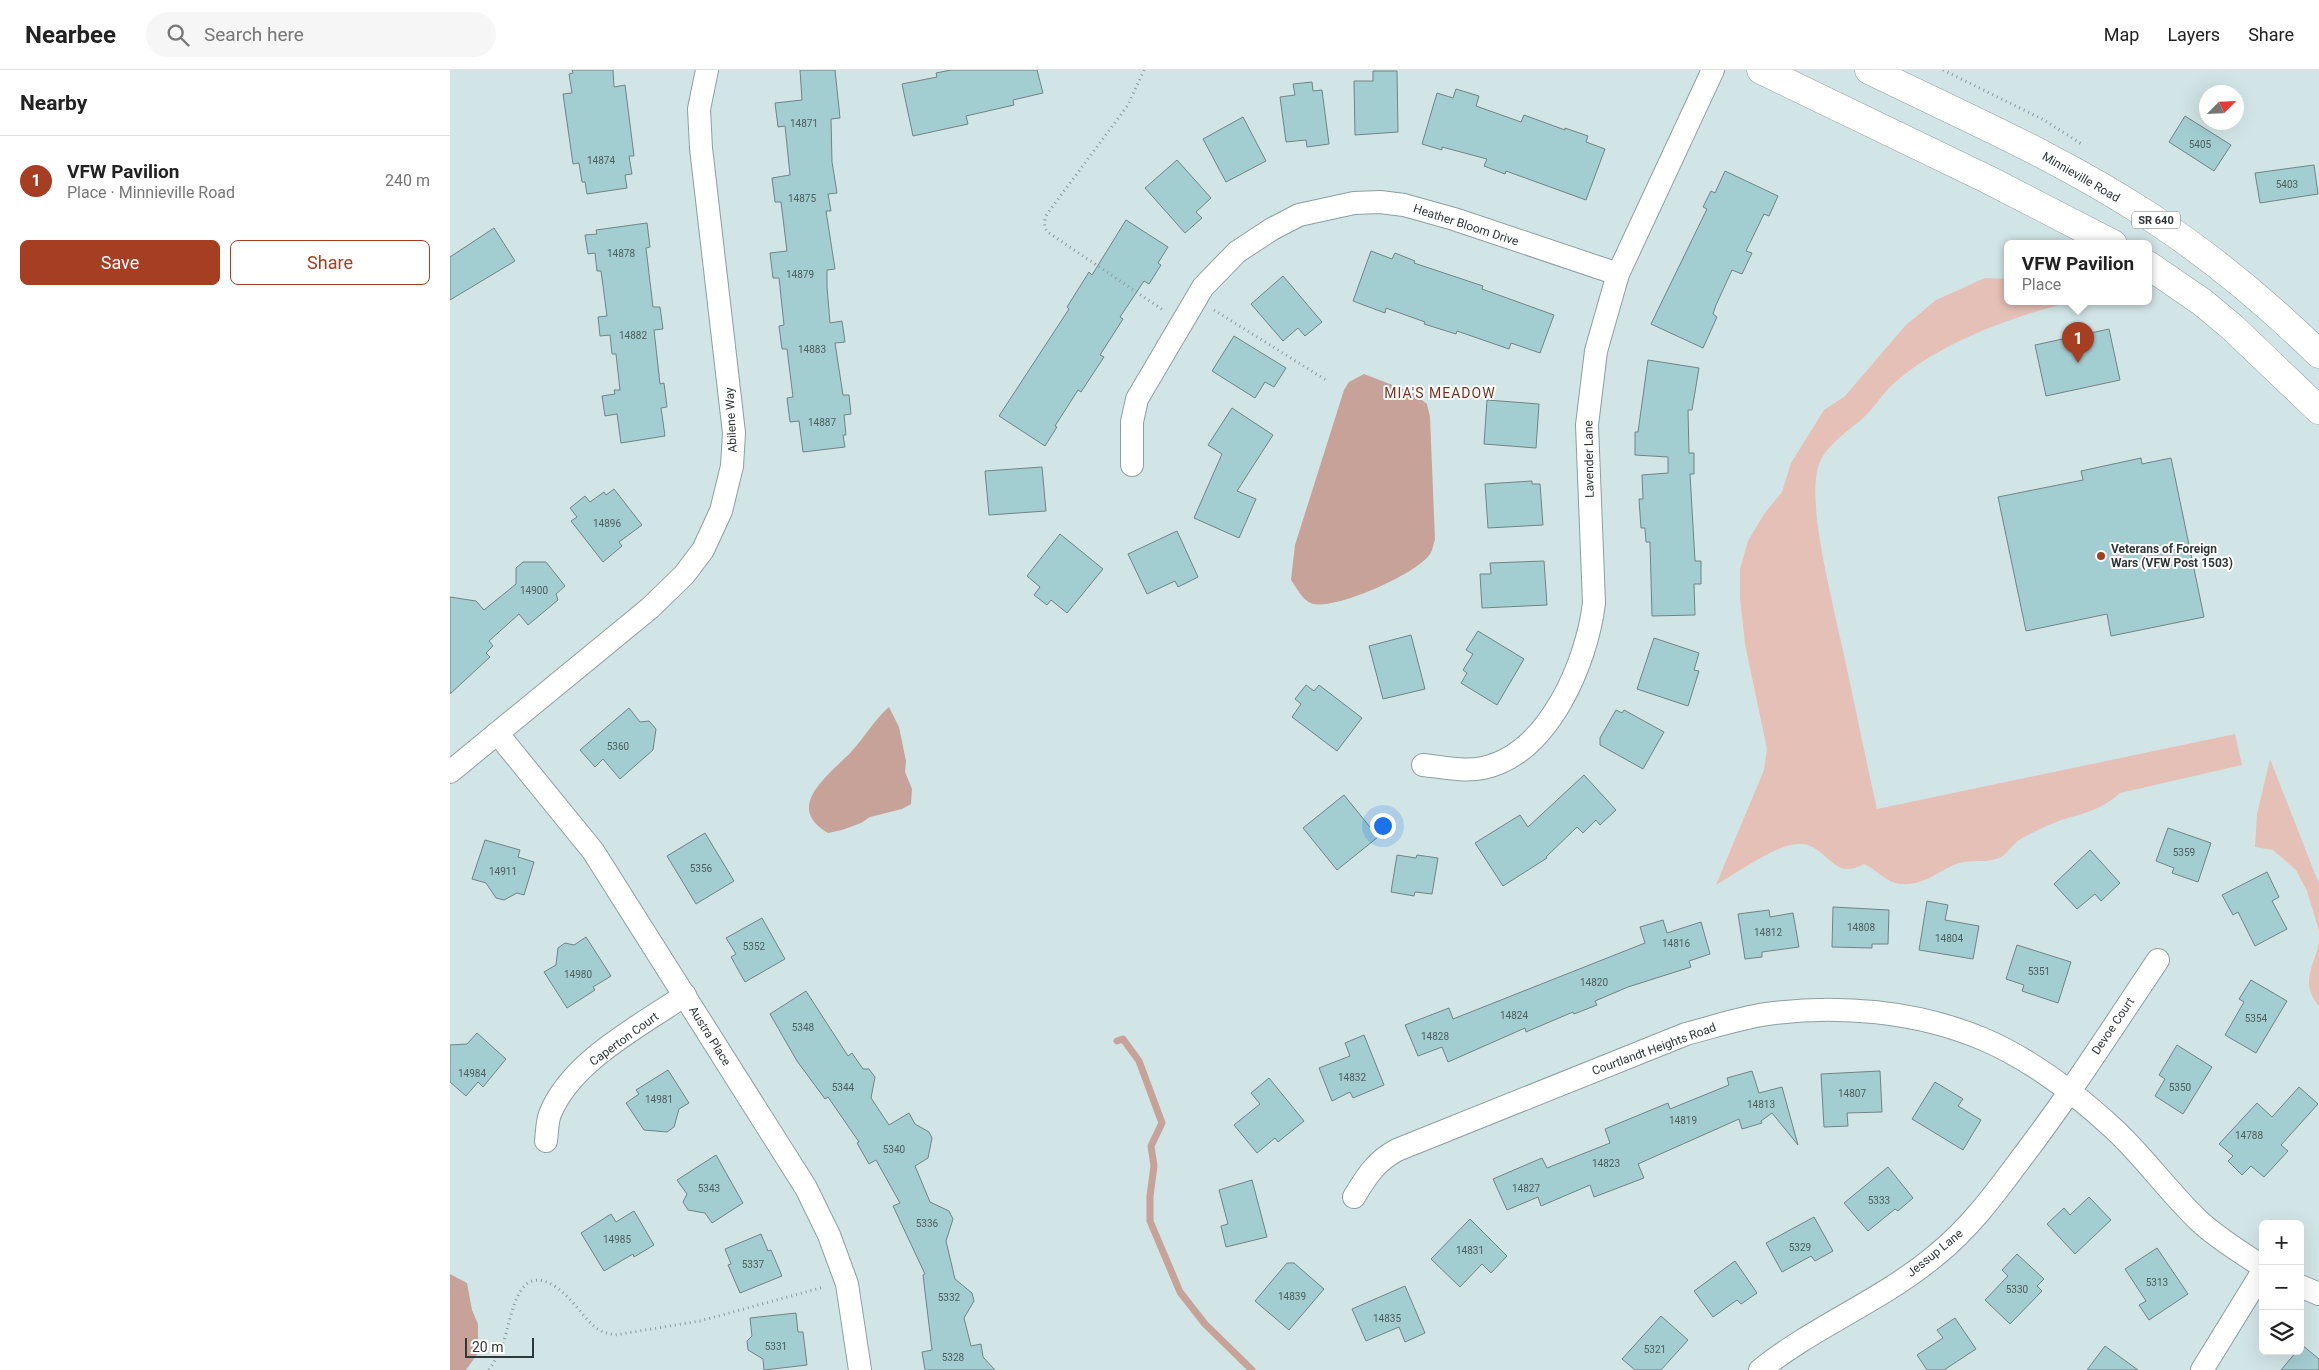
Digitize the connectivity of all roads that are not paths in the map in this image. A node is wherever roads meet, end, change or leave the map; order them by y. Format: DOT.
graph roads {
  1 [pos="707,70"];
  2 [pos="1713,70"];
  3 [pos="1761,70"];
  4 [pos="1870,70"];
  5 [pos="2105,240"];
  6 [pos="2152,268"];
  7 [pos="1618,274"];
  8 [pos="2319,354"];
  9 [pos="2318,407"];
  10 [pos="1132,465"];
  11 [pos="497,733"];
  12 [pos="1423,764"];
  13 [pos="450,772"];
  14 [pos="2158,960"];
  15 [pos="685,995"];
  16 [pos="2069,1092"];
  17 [pos="546,1141"];
  18 [pos="1354,1197"];
  19 [pos="2259,1266"];
  20 [pos="2259,1276"];
  21 [pos="2304,1288"];
  22 [pos="2319,1294"];
  23 [pos="860,1370"];
  24 [pos="1760,1370"];
  25 [pos="2202,1370"];
  1 -- 11 [label="street, Abilene Way"];
  2 -- 7 [label="street, Lavender Lane"];
  3 -- 5 [label="main road"];
  4 -- 8 [label="main road, Minnieville Road / SR 640"];
  6 -- 9 [label="main road"];
  7 -- 10 [label="street, Heather Bloom Drive"];
  7 -- 12 [label="street, Lavender Lane"];
  11 -- 13 [label="street, Abilene Way"];
  11 -- 15 [label="street, Austra Place"];
  14 -- 16 [label="street, Devoe Court"];
  15 -- 17 [label="street, Caperton Court"];
  15 -- 23 [label="street, Austra Place"];
  16 -- 18 [label="street, Courtlandt Heights Road"];
  16 -- 19 [label="street, Courtlandt Heights Road"];
  16 -- 24 [label="street, Jessup Lane"];
  20 -- 25 [label="street"];
  21 -- 22 [label="street"];
}
